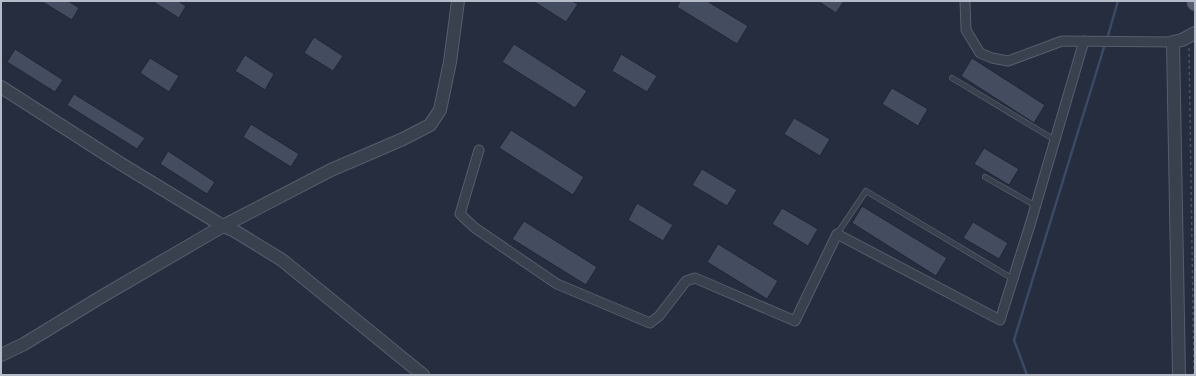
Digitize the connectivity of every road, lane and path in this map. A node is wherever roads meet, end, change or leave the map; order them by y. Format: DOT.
graph roads {
  1 [pos="458,1"];
  2 [pos="966,1"];
  3 [pos="1192,34"];
  4 [pos="1084,41"];
  5 [pos="1173,42"];
  6 [pos="952,78"];
  7 [pos="1,87"];
  8 [pos="1055,140"];
  9 [pos="479,150"];
  10 [pos="985,177"];
  11 [pos="1036,206"];
  12 [pos="223,226"];
  13 [pos="837,234"];
  14 [pos="1013,279"];
  15 [pos="1,355"];
  16 [pos="423,375"];
  17 [pos="1178,375"];
  18 [pos="1194,375"];
  1 -- 12 [label="street"];
  2 -- 4 [label="street"];
  3 -- 5 [label="street"];
  3 -- 18 [label="path"];
  4 -- 5 [label="street"];
  4 -- 8 [label="street"];
  5 -- 17 [label="street"];
  6 -- 8 [label="lane"];
  7 -- 12 [label="street"];
  8 -- 11 [label="street"];
  9 -- 13 [label="street"];
  10 -- 11 [label="lane"];
  11 -- 14 [label="street"];
  12 -- 15 [label="street"];
  12 -- 16 [label="street"];
  13 -- 14 [label="lane"];
  13 -- 14 [label="street"];
}
